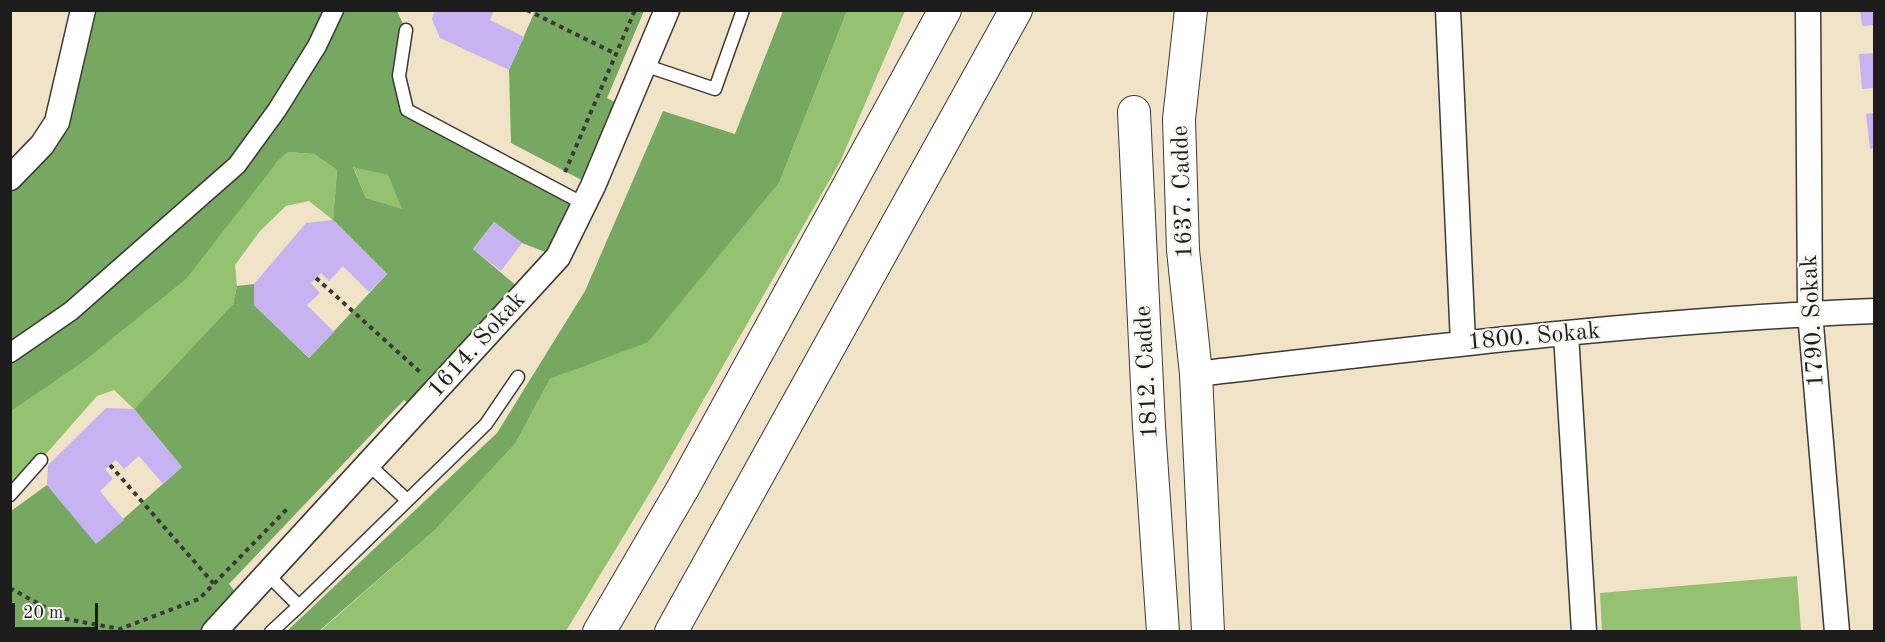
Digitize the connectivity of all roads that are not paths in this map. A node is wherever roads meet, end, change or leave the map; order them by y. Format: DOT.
graph roads {
  1 [pos="83,10"];
  2 [pos="334,10"];
  3 [pos="667,10"];
  4 [pos="744,10"];
  5 [pos="945,10"];
  6 [pos="1016,10"];
  7 [pos="1191,10"];
  8 [pos="1449,10"];
  9 [pos="1808,10"];
  10 [pos="405,30"];
  11 [pos="644,65"];
  12 [pos="1134,112"];
  13 [pos="10,178"];
  14 [pos="584,204"];
  15 [pos="1875,310"];
  16 [pos="1810,313"];
  17 [pos="1566,334"];
  18 [pos="1463,343"];
  19 [pos="10,354"];
  20 [pos="1196,374"];
  21 [pos="518,377"];
  22 [pos="1147,378"];
  23 [pos="41,460"];
  24 [pos="369,465"];
  25 [pos="10,495"];
  26 [pos="407,500"];
  27 [pos="268,574"];
  28 [pos="299,606"];
  29 [pos="214,632"];
  30 [pos="271,632"];
  31 [pos="599,632"];
  32 [pos="671,632"];
  33 [pos="1163,632"];
  34 [pos="1208,632"];
  35 [pos="1584,632"];
  36 [pos="1838,632"];
  1 -- 13 [label="street"];
  2 -- 19 [label="street"];
  3 -- 14 [label="street, 1614. Sokak"];
  4 -- 11 [label="lane"];
  5 -- 31 [label="street"];
  6 -- 32 [label="street"];
  7 -- 20 [label="street, 1637. Cadde"];
  8 -- 18 [label="street"];
  9 -- 16 [label="street, 1790. Sokak"];
  10 -- 14 [label="lane"];
  12 -- 22 [label="street, 1812. Cadde"];
  14 -- 24 [label="street, 1614. Sokak"];
  15 -- 16 [label="street, 1800. Sokak"];
  16 -- 17 [label="street, 1800. Sokak"];
  16 -- 36 [label="street, 1790. Sokak"];
  17 -- 18 [label="street, 1800. Sokak"];
  17 -- 35 [label="street"];
  18 -- 20 [label="street, 1800. Sokak"];
  20 -- 22 [label="street"];
  20 -- 34 [label="street, 1812. Cadde"];
  21 -- 26 [label="lane"];
  22 -- 33 [label="street, 1812. Cadde"];
  23 -- 25 [label="lane"];
  24 -- 26 [label="lane"];
  24 -- 27 [label="street, 1614. Sokak"];
  26 -- 28 [label="lane"];
  27 -- 28 [label="lane"];
  27 -- 29 [label="street, 1614. Sokak"];
  28 -- 30 [label="lane"];
}
